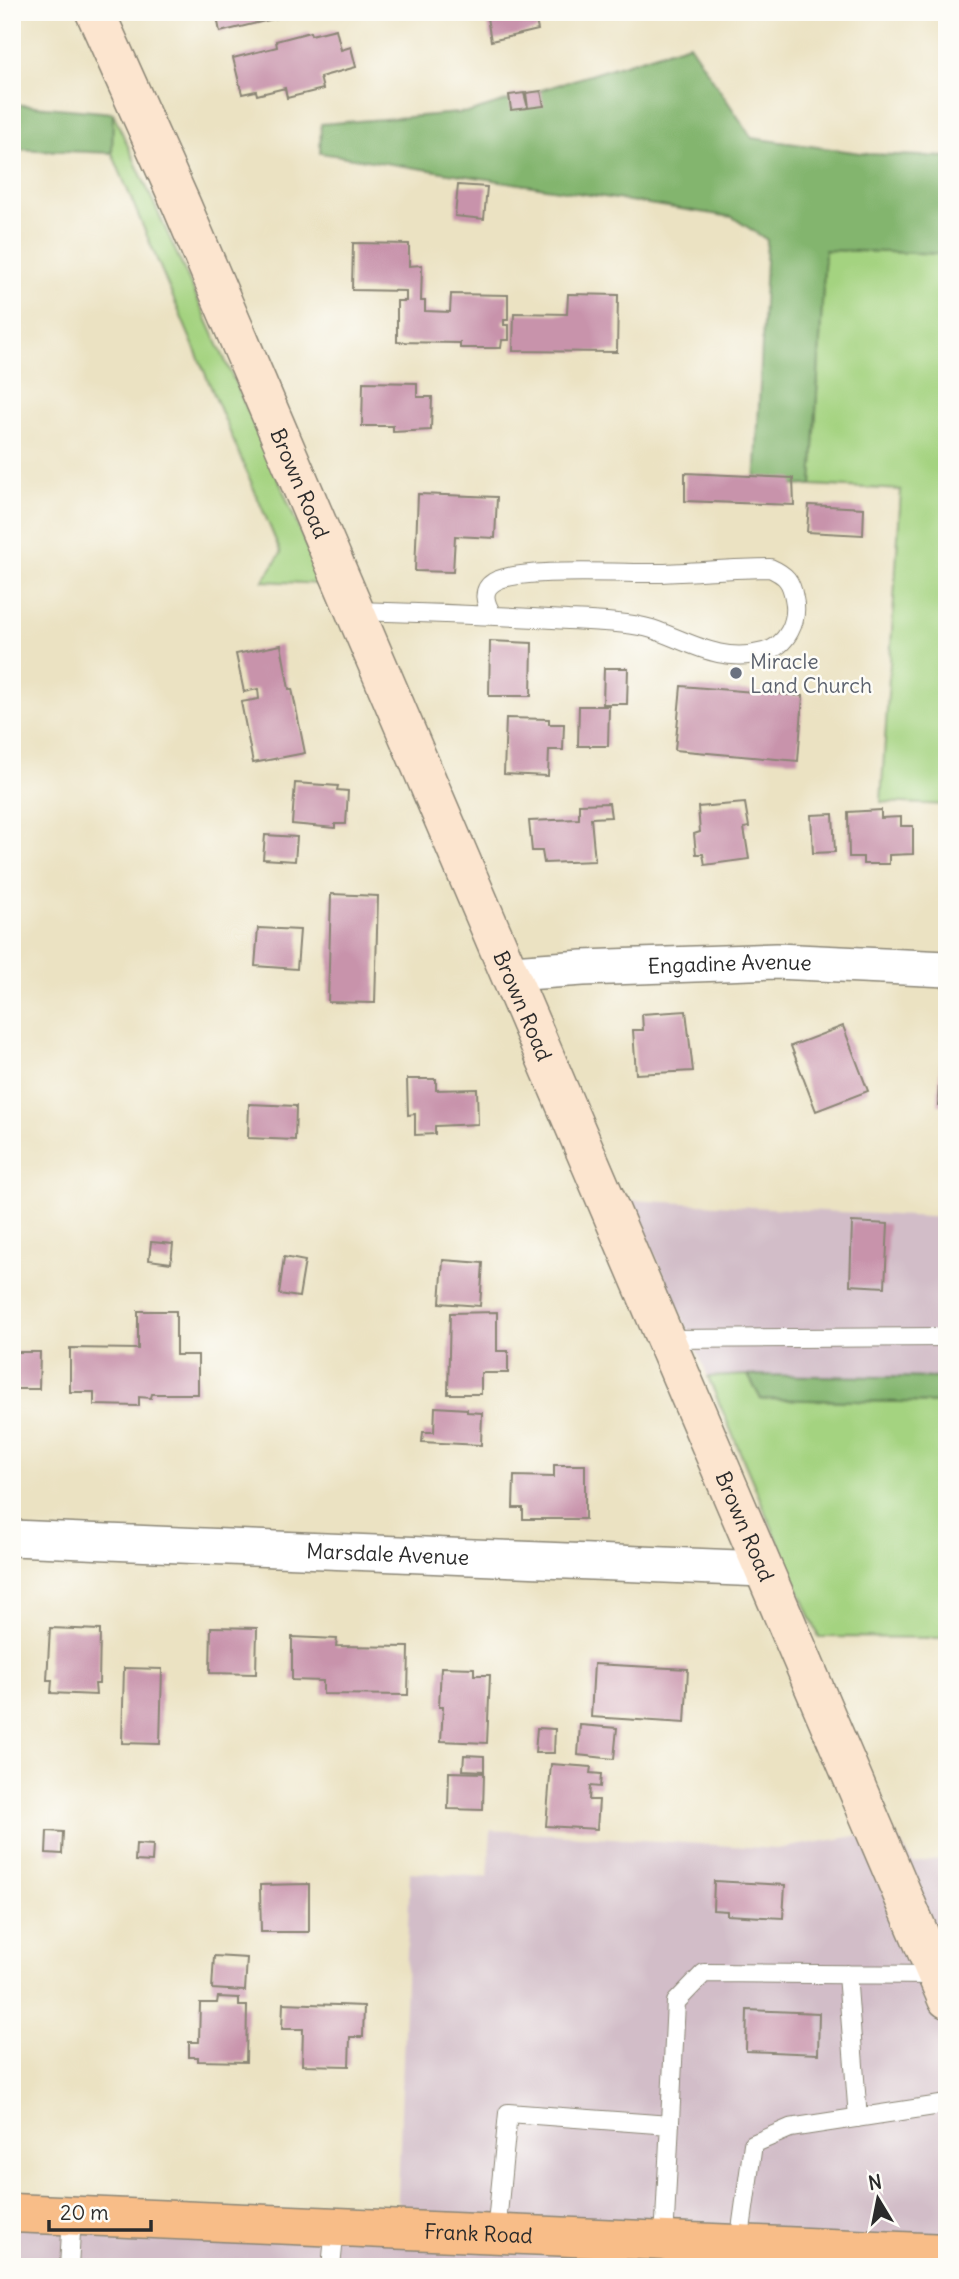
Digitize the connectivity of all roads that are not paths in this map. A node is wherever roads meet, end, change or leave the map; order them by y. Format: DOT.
graph roads {
  1 [pos="95,12"];
  2 [pos="356,611"];
  3 [pos="492,614"];
  4 [pos="947,969"];
  5 [pos="511,974"];
  6 [pos="947,1337"];
  7 [pos="666,1339"];
  8 [pos="12,1538"];
  9 [pos="763,1569"];
  10 [pos="847,1974"];
  11 [pos="942,1987"];
  12 [pos="947,2104"];
  13 [pos="858,2118"];
  14 [pos="670,2125"];
  15 [pos="12,2213"];
  16 [pos="72,2215"];
  17 [pos="335,2228"];
  18 [pos="496,2234"];
  19 [pos="664,2241"];
  20 [pos="739,2244"];
  21 [pos="947,2253"];
  22 [pos="69,2267"];
  23 [pos="331,2267"];
  1 -- 2 [label="main road, Brown Road"];
  2 -- 3 [label="lane"];
  2 -- 5 [label="main road, Brown Road"];
  3 -- 3 [label="lane"];
  4 -- 5 [label="street, Engadine Avenue"];
  5 -- 7 [label="main road, Brown Road"];
  6 -- 7 [label="lane"];
  7 -- 9 [label="main road, Brown Road"];
  8 -- 9 [label="street, Marsdale Avenue"];
  9 -- 11 [label="main road, Brown Road"];
  10 -- 11 [label="lane"];
  10 -- 13 [label="lane"];
  10 -- 14 [label="lane"];
  12 -- 13 [label="lane"];
  13 -- 20 [label="lane"];
  14 -- 18 [label="lane"];
  14 -- 19 [label="lane"];
  15 -- 16 [label="main road, Frank Road"];
  16 -- 17 [label="main road, Frank Road"];
  16 -- 22 [label="lane"];
  17 -- 18 [label="main road, Frank Road"];
  17 -- 23 [label="lane"];
  18 -- 19 [label="main road, Frank Road"];
  19 -- 20 [label="main road, Frank Road"];
  20 -- 21 [label="main road, Frank Road"];
}
